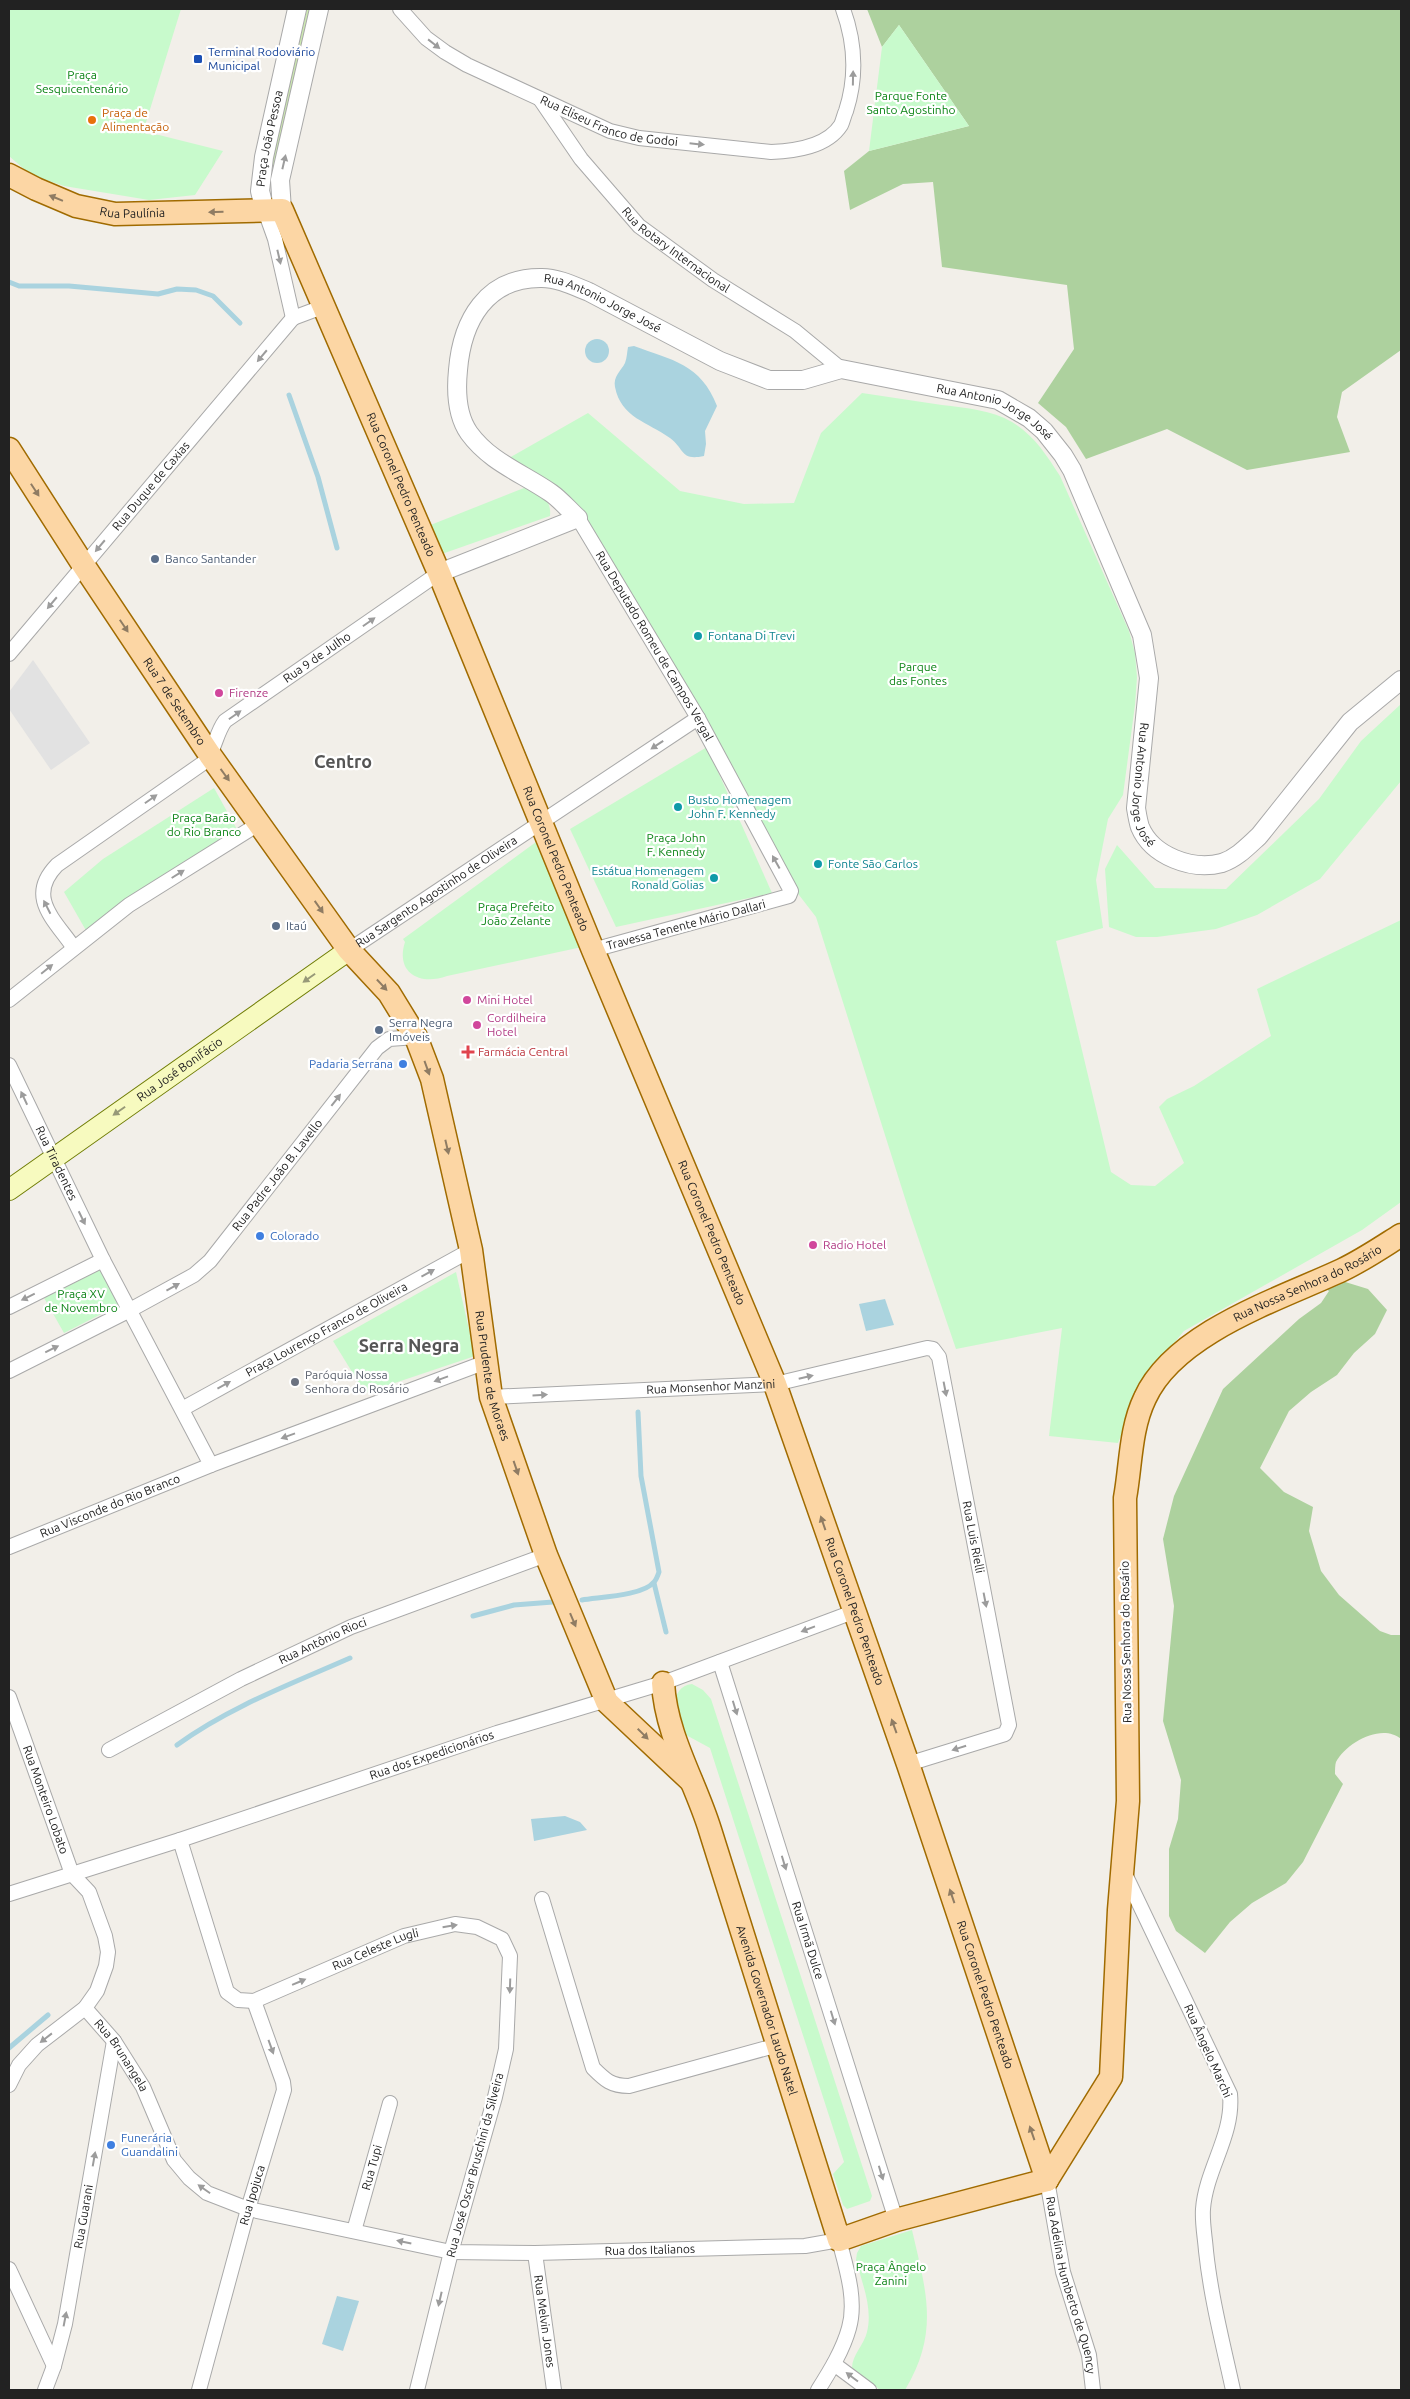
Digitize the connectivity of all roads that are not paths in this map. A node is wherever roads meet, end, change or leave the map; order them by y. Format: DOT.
graph roads {
  1 [pos="297,9"];
  2 [pos="318,9"];
  3 [pos="400,9"];
  4 [pos="844,9"];
  5 [pos="540,99"];
  6 [pos="9,174"];
  7 [pos="273,210"];
  8 [pos="325,306"];
  9 [pos="293,318"];
  10 [pos="841,369"];
  11 [pos="9,449"];
  12 [pos="578,518"];
  13 [pos="84,566"];
  14 [pos="439,573"];
  15 [pos="9,654"];
  16 [pos="1401,680"];
  17 [pos="698,718"];
  18 [pos="210,755"];
  19 [pos="540,821"];
  20 [pos="260,823"];
  21 [pos="780,900"];
  22 [pos="74,948"];
  23 [pos="349,950"];
  24 [pos="593,950"];
  25 [pos="9,1000"];
  26 [pos="416,1037"];
  27 [pos="9,1065"];
  28 [pos="52,1158"];
  29 [pos="9,1190"];
  30 [pos="1401,1235"];
  31 [pos="471,1250"];
  32 [pos="102,1260"];
  33 [pos="9,1307"];
  34 [pos="130,1310"];
  35 [pos="927,1348"];
  36 [pos="486,1362"];
  37 [pos="9,1371"];
  38 [pos="775,1384"];
  39 [pos="491,1397"];
  40 [pos="182,1409"];
  41 [pos="211,1465"];
  42 [pos="9,1546"];
  43 [pos="546,1554"];
  44 [pos="853,1612"];
  45 [pos="720,1662"];
  46 [pos="663,1683"];
  47 [pos="9,1697"];
  48 [pos="607,1702"];
  49 [pos="109,1750"];
  50 [pos="908,1764"];
  51 [pos="691,1781"];
  52 [pos="180,1840"];
  53 [pos="1123,1869"];
  54 [pos="72,1874"];
  55 [pos="9,1894"];
  56 [pos="542,1898"];
  57 [pos="502,1939"];
  58 [pos="254,2001"];
  59 [pos="85,2008"];
  60 [pos="114,2041"];
  61 [pos="778,2045"];
  62 [pos="9,2085"];
  63 [pos="390,2103"];
  64 [pos="1047,2180"];
  65 [pos="248,2209"];
  66 [pos="896,2220"];
  67 [pos="354,2231"];
  68 [pos="839,2240"];
  69 [pos="451,2252"];
  70 [pos="535,2253"];
  71 [pos="9,2269"];
  72 [pos="834,2364"];
  73 [pos="54,2366"];
  74 [pos="45,2390"];
  75 [pos="199,2390"];
  76 [pos="417,2390"];
  77 [pos="554,2390"];
  78 [pos="818,2390"];
  79 [pos="869,2390"];
  80 [pos="1093,2390"];
  81 [pos="1233,2390"];
  1 -- 7 [label="street, Praça João Pessoa"];
  7 -- 2 [label="street, Praça João Pessoa, one-way"];
  3 -- 5 [label="street, Rua Eliseu Franco de Godoi, one-way"];
  5 -- 4 [label="street, Rua Eliseu Franco de Godoi, one-way"];
  5 -- 10 [label="street, Rua Rotary Internacional"];
  7 -- 6 [label="main road, Rua Paulínia, one-way"];
  7 -- 8 [label="main road, Rua Coronel Pedro Penteado"];
  7 -- 9 [label="street, one-way"];
  8 -- 9 [label="street"];
  8 -- 14 [label="main road, Rua Coronel Pedro Penteado"];
  9 -- 13 [label="street, Rua Duque de Caxias, one-way"];
  10 -- 12 [label="street, Rua Antonio Jorge José"];
  10 -- 16 [label="street, Rua Antonio Jorge José"];
  11 -- 13 [label="main road, Rua 7 de Setembro, one-way"];
  12 -- 14 [label="street"];
  12 -- 17 [label="street, Rua Deputado Romeu de Campos Vergal"];
  13 -- 15 [label="street, Rua Duque de Caxias, one-way"];
  13 -- 18 [label="main road, Rua 7 de Setembro, one-way"];
  18 -- 14 [label="street, Rua 9 de Julho, one-way"];
  14 -- 19 [label="main road, Rua Coronel Pedro Penteado"];
  17 -- 19 [label="street, Rua Sargento Agostinho de Oliveira, one-way"];
  21 -- 17 [label="street, Rua Deputado Romeu de Campos Vergal, one-way"];
  18 -- 20 [label="main road, Rua 7 de Setembro, one-way"];
  22 -- 18 [label="street, one-way"];
  19 -- 23 [label="street, Rua Sargento Agostinho de Oliveira"];
  19 -- 24 [label="main road, Rua Coronel Pedro Penteado"];
  22 -- 20 [label="street, one-way"];
  20 -- 23 [label="main road, Rua 7 de Setembro, one-way"];
  21 -- 24 [label="street, Travessa Tenente Mário Dallari"];
  25 -- 22 [label="street, one-way"];
  23 -- 26 [label="main road, one-way"];
  23 -- 28 [label="main road, Rua José Bonifácio, one-way"];
  24 -- 38 [label="main road, Rua Coronel Pedro Penteado"];
  26 -- 31 [label="main road, Rua Prudente de Moraes, one-way"];
  34 -- 26 [label="street, Rua Padre João B. Lavello, one-way"];
  28 -- 27 [label="street, Rua Tiradentes, one-way"];
  28 -- 29 [label="main road, Rua José Bonifácio"];
  28 -- 32 [label="street, Rua Tiradentes, one-way"];
  30 -- 53 [label="main road, Rua Nossa Senhora do Rosário"];
  31 -- 36 [label="main road, Rua Prudente de Moraes"];
  40 -- 31 [label="street, Praça Lourenço Franco de Oliveira, one-way"];
  32 -- 33 [label="street, one-way"];
  32 -- 34 [label="street, Rua Tiradentes"];
  37 -- 34 [label="street, Rua Padre João B. Lavello, one-way"];
  34 -- 40 [label="street"];
  38 -- 35 [label="street, Rua Monsenhor Manzini, one-way"];
  35 -- 50 [label="street, Rua Luis Rielli, one-way"];
  36 -- 39 [label="main road, Rua Prudente de Moraes"];
  36 -- 41 [label="street, one-way"];
  39 -- 38 [label="street, Rua Monsenhor Manzini, one-way"];
  44 -- 38 [label="main road, Rua Coronel Pedro Penteado, one-way"];
  39 -- 43 [label="main road, Rua Prudente de Moraes, one-way"];
  40 -- 41 [label="street"];
  41 -- 42 [label="street, Rua Visconde do Rio Branco"];
  43 -- 48 [label="main road, Rua Prudente de Moraes, one-way"];
  43 -- 49 [label="street, Rua Antônio Rioci"];
  44 -- 45 [label="street, Rua dos Expedicionários, one-way"];
  50 -- 44 [label="main road, Rua Coronel Pedro Penteado, one-way"];
  45 -- 46 [label="street, Rua dos Expedicionários"];
  45 -- 66 [label="street, Rua Irmã Dulce, one-way"];
  46 -- 48 [label="street, Rua dos Expedicionários"];
  46 -- 51 [label="main road, Avenida Governador Laudo Natel"];
  47 -- 54 [label="street, Rua Monteiro Lobato"];
  48 -- 51 [label="main road, Avenida Governador Laudo Natel, one-way"];
  48 -- 52 [label="street, Rua dos Expedicionários"];
  64 -- 50 [label="main road, Rua Coronel Pedro Penteado, one-way"];
  51 -- 61 [label="main road, Avenida Governador Laudo Natel"];
  52 -- 54 [label="street, Rua dos Expedicionários"];
  52 -- 58 [label="street"];
  53 -- 64 [label="main road, Rua Nossa Senhora do Rosário"];
  53 -- 81 [label="street, Rua Ângelo Marchi"];
  54 -- 55 [label="street, Rua dos Expedicionários"];
  54 -- 59 [label="street, Rua Brunangela"];
  56 -- 61 [label="street"];
  58 -- 57 [label="street, Rua Celeste Lugli, one-way"];
  57 -- 69 [label="street, Rua José Oscar Bruschini da Silveira, one-way"];
  58 -- 65 [label="street, Rua Ipojuca, one-way"];
  59 -- 60 [label="street, Rua Brunangela"];
  59 -- 62 [label="street, one-way"];
  65 -- 60 [label="street, Rua Brunangela, one-way"];
  73 -- 60 [label="street, Rua Guarani, one-way"];
  61 -- 68 [label="main road, Avenida Governador Laudo Natel"];
  63 -- 67 [label="street, Rua Tupi"];
  64 -- 66 [label="main road, Rua dos Italianos"];
  64 -- 80 [label="street, Rua Adelina Humberto de Quency"];
  65 -- 67 [label="street, Rua dos Italianos"];
  65 -- 75 [label="street, Rua Ipojuca"];
  66 -- 68 [label="main road, Rua dos Italianos"];
  69 -- 67 [label="street, Rua dos Italianos, one-way"];
  68 -- 70 [label="street, Rua dos Italianos"];
  68 -- 72 [label="street"];
  69 -- 70 [label="street, Rua dos Italianos"];
  69 -- 76 [label="street, Rua José Oscar Bruschini da Silveira, one-way"];
  70 -- 77 [label="street, Rua Melvin Jones"];
  71 -- 73 [label="street"];
  72 -- 78 [label="street"];
  79 -- 72 [label="street, one-way"];
  73 -- 74 [label="street, Rua Guarani"];
}
